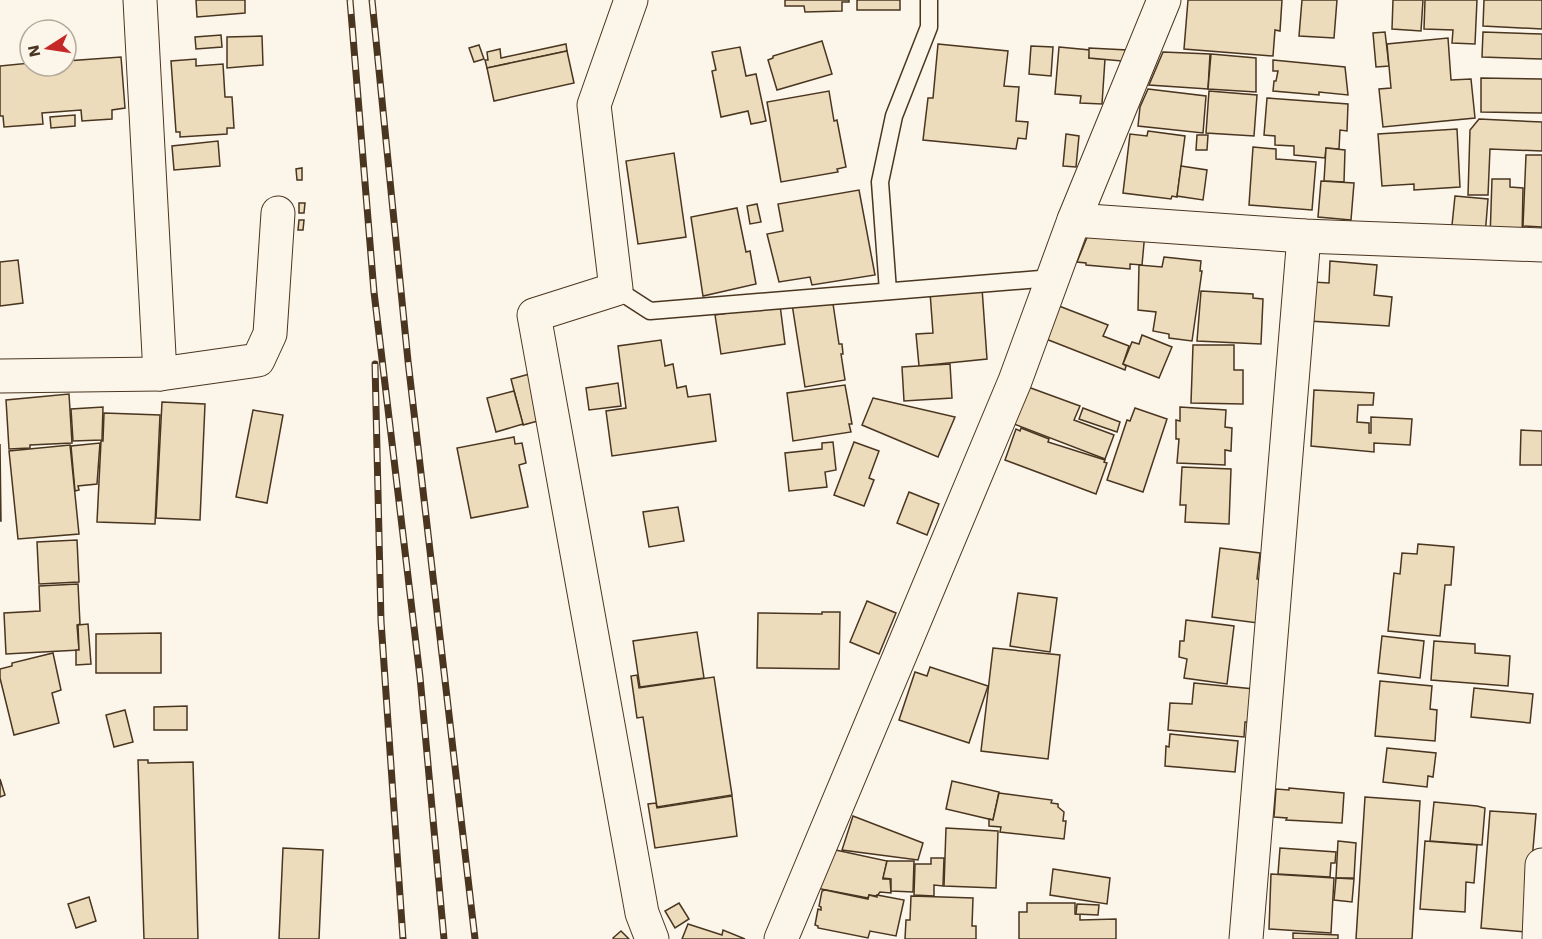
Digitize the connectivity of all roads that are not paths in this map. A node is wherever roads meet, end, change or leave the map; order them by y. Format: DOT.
graph roads {
  1 [pos="140,0"];
  2 [pos="631,0"];
  3 [pos="929,0"];
  4 [pos="1164,0"];
  5 [pos="278,213"];
  6 [pos="1074,220"];
  7 [pos="1304,236"];
  8 [pos="1542,245"];
  9 [pos="1052,278"];
  10 [pos="616,289"];
  11 [pos="888,291"];
  12 [pos="160,374"];
  13 [pos="0,376"];
  14 [pos="1542,865"];
  15 [pos="652,939"];
  16 [pos="781,939"];
  17 [pos="1246,939"];
  18 [pos="1539,939"];
  1 -- 12 [label="street"];
  2 -- 10 [label="street"];
  3 -- 11 [label="lane"];
  4 -- 6 [label="street"];
  5 -- 12 [label="street"];
  6 -- 7 [label="street"];
  6 -- 9 [label="street"];
  7 -- 8 [label="street"];
  7 -- 17 [label="street"];
  9 -- 11 [label="lane"];
  9 -- 16 [label="street"];
  10 -- 11 [label="lane"];
  10 -- 15 [label="street"];
  12 -- 13 [label="street"];
  14 -- 18 [label="street"];
}
